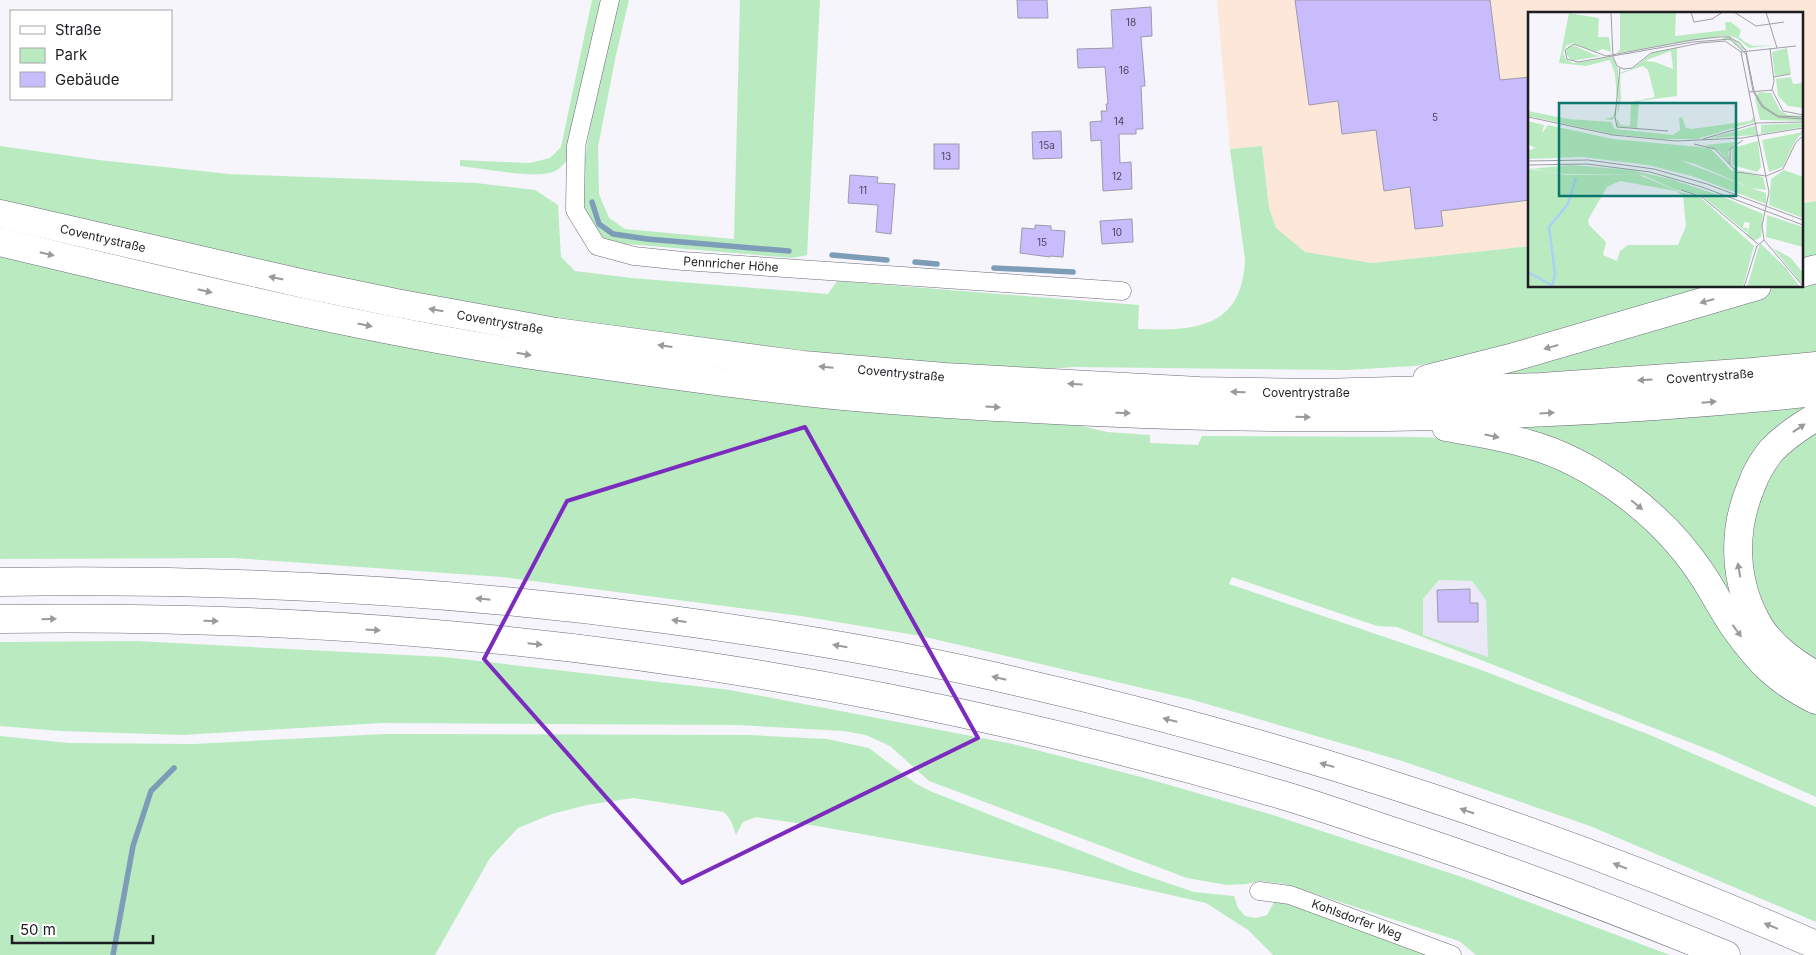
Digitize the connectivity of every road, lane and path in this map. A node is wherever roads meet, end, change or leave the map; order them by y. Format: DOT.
graph roads {
  1 [pos="610,0"];
  2 [pos="0,214"];
  3 [pos="0,242"];
  4 [pos="1750,288"];
  5 [pos="1122,291"];
  6 [pos="1816,366"];
  7 [pos="1374,392"];
  8 [pos="1816,392"];
  9 [pos="1393,417"];
  10 [pos="1816,417"];
  11 [pos="0,582"];
  12 [pos="0,619"];
  13 [pos="1816,676"];
  14 [pos="1816,700"];
  15 [pos="1259,891"];
  16 [pos="1816,945"];
  17 [pos="1452,955"];
  18 [pos="1726,955"];
  1 -- 5 [label="street, Pennricher Höhe"];
  7 -- 2 [label="highway, Coventrystraße, one-way"];
  3 -- 9 [label="highway, one-way"];
  4 -- 7 [label="highway, one-way"];
  6 -- 7 [label="highway, Coventrystraße, one-way"];
  9 -- 8 [label="highway, one-way"];
  9 -- 14 [label="highway, one-way"];
  13 -- 10 [label="highway, one-way"];
  16 -- 11 [label="highway, one-way"];
  12 -- 18 [label="highway, one-way"];
  15 -- 17 [label="street, Kohlsdorfer Weg"];
}
